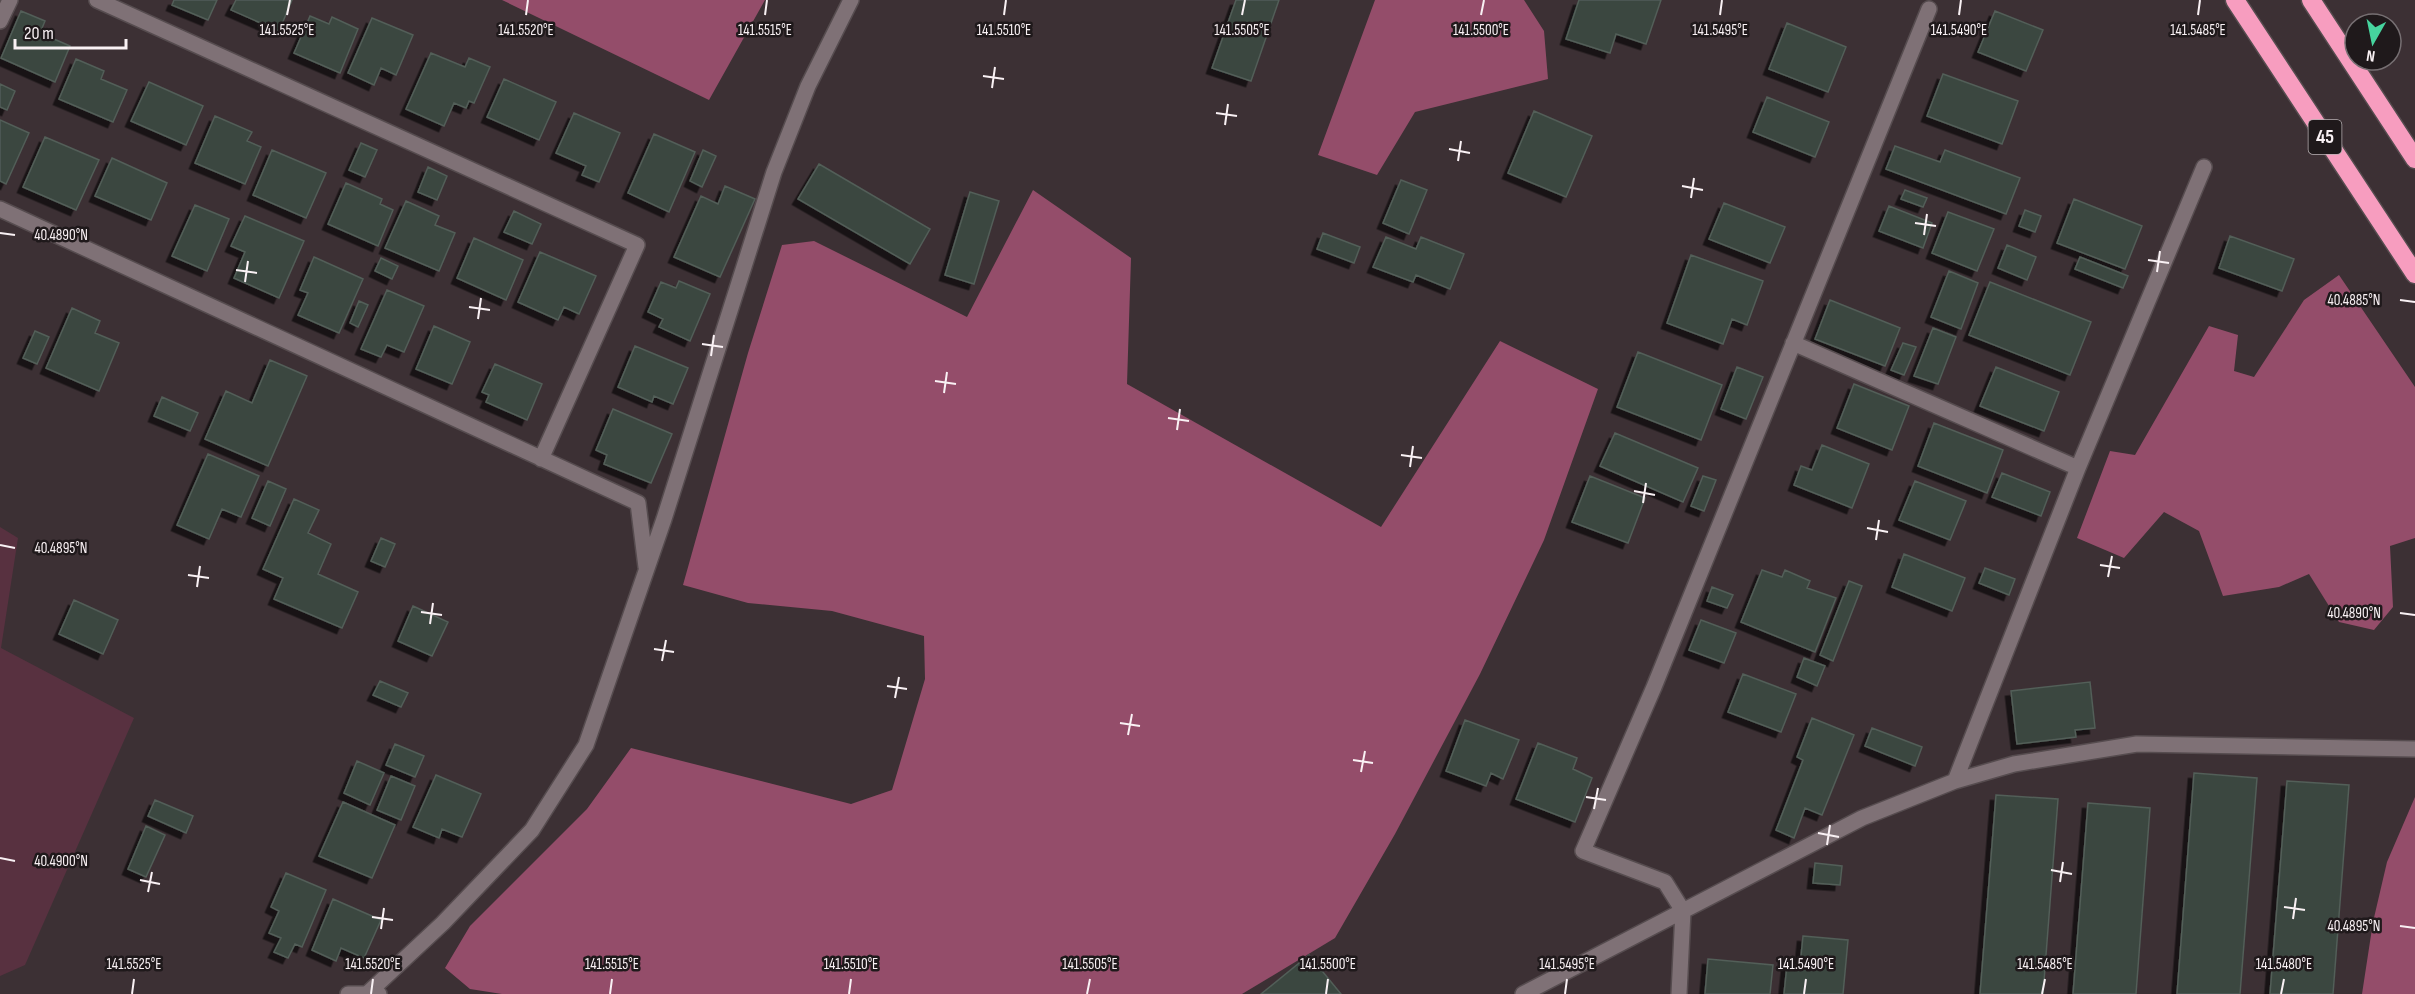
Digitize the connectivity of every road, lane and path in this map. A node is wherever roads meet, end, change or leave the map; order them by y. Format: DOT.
graph roads {
  1 [pos="10,0"];
  2 [pos="97,0"];
  3 [pos="851,0"];
  4 [pos="2235,0"];
  5 [pos="2311,0"];
  6 [pos="1929,9"];
  7 [pos="0,21"];
  8 [pos="2415,159"];
  9 [pos="2204,167"];
  10 [pos="0,209"];
  11 [pos="2415,274"];
  12 [pos="1793,343"];
  13 [pos="541,459"];
  14 [pos="2078,468"];
  15 [pos="646,570"];
  16 [pos="2415,749"];
  17 [pos="1955,781"];
  18 [pos="1683,911"];
  19 [pos="374,993"];
  20 [pos="348,994"];
  21 [pos="1523,994"];
  22 [pos="1679,994"];
  1 -- 7 [label="street"];
  2 -- 13 [label="street"];
  3 -- 15 [label="street"];
  4 -- 11 [label="highway, 45"];
  5 -- 8 [label="highway"];
  6 -- 12 [label="street"];
  9 -- 14 [label="street"];
  10 -- 13 [label="street"];
  12 -- 14 [label="street"];
  12 -- 18 [label="street"];
  13 -- 15 [label="street"];
  14 -- 17 [label="street"];
  15 -- 19 [label="street"];
  16 -- 17 [label="street"];
  17 -- 18 [label="street"];
  18 -- 21 [label="street"];
  18 -- 22 [label="street"];
  19 -- 20 [label="street"];
}
